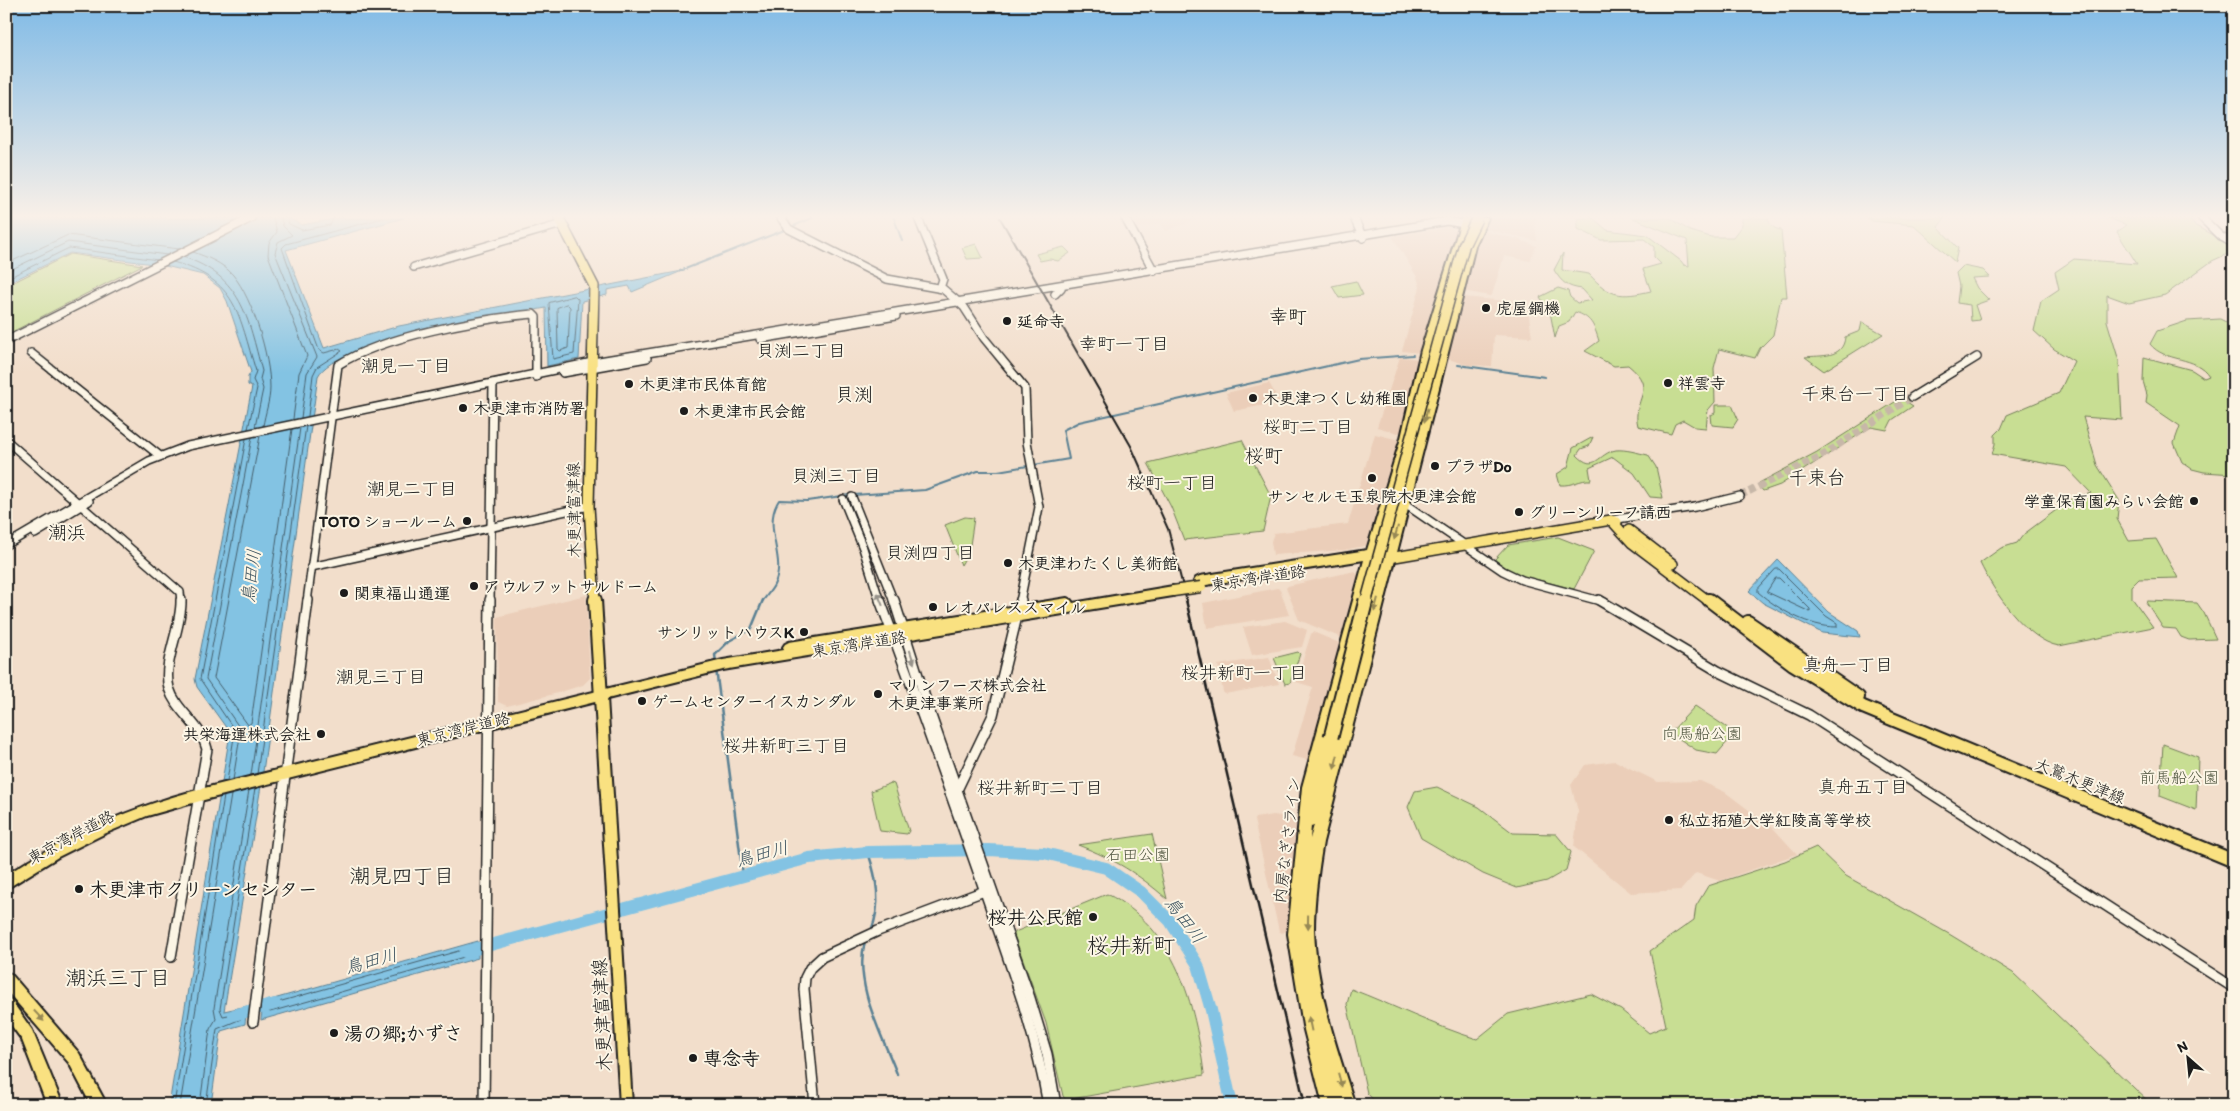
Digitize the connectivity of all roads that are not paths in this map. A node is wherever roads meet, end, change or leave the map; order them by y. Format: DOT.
graph roads {
  1 [pos="143,270"];
  2 [pos="586,270"];
  3 [pos="869,270"];
  4 [pos="939,270"];
  5 [pos="1161,270"];
  6 [pos="1450,270"];
  7 [pos="1451,270"];
  8 [pos="1457,270"];
  9 [pos="1465,270"];
  10 [pos="1154,271"];
  11 [pos="1049,281"];
  12 [pos="1032,284"];
  13 [pos="1059,286"];
  14 [pos="940,288"];
  15 [pos="1023,290"];
  16 [pos="1031,292"];
  17 [pos="1055,294"];
  18 [pos="1039,295"];
  19 [pos="960,303"];
  20 [pos="6,340"];
  21 [pos="31,353"];
  22 [pos="1426,354"];
  23 [pos="1974,356"];
  24 [pos="593,365"];
  25 [pos="536,376"];
  26 [pos="493,385"];
  27 [pos="1911,396"];
  28 [pos="331,418"];
  29 [pos="233,438"];
  30 [pos="6,440"];
  31 [pos="160,456"];
  32 [pos="1738,495"];
  33 [pos="852,497"];
  34 [pos="843,498"];
  35 [pos="80,504"];
  36 [pos="1405,504"];
  37 [pos="589,506"];
  38 [pos="1611,520"];
  39 [pos="491,527"];
  40 [pos="6,545"];
  41 [pos="1465,545"];
  42 [pos="6,551"];
  43 [pos="1380,556"];
  44 [pos="311,567"];
  45 [pos="1017,614"];
  46 [pos="899,634"];
  47 [pos="601,692"];
  48 [pos="489,720"];
  49 [pos="285,770"];
  50 [pos="201,791"];
  51 [pos="954,792"];
  52 [pos="1305,840"];
  53 [pos="2234,861"];
  54 [pos="6,874"];
  55 [pos="6,883"];
  56 [pos="988,889"];
  57 [pos="171,957"];
  58 [pos="6,979"];
  59 [pos="2234,988"];
  60 [pos="6,1005"];
  61 [pos="253,1022"];
  62 [pos="96,1101"];
  63 [pos="55,1105"];
  64 [pos="484,1105"];
  65 [pos="626,1105"];
  66 [pos="815,1105"];
  67 [pos="1048,1105"];
  68 [pos="1056,1105"];
  69 [pos="1331,1105"];
  70 [pos="1347,1105"];
  1 -- 20 [label="street"];
  2 -- 24 [label="main road, 木更津富津線"];
  3 -- 14 [label="street"];
  4 -- 14 [label="street"];
  5 -- 10 [label="street"];
  6 -- 22 [label="highway"];
  7 -- 22 [label="highway"];
  8 -- 43 [label="highway, bridge"];
  9 -- 36 [label="highway, one-way"];
  10 -- 13 [label="street"];
  11 -- 13 [label="street"];
  12 -- 15 [label="street"];
  13 -- 15 [label="street"];
  13 -- 16 [label="street"];
  13 -- 17 [label="street"];
  14 -- 19 [label="street"];
  15 -- 19 [label="street"];
  16 -- 18 [label="street"];
  16 -- 19 [label="street"];
  19 -- 24 [label="street"];
  19 -- 45 [label="street"];
  21 -- 31 [label="street"];
  22 -- 43 [label="highway"];
  23 -- 27 [label="street"];
  24 -- 25 [label="street"];
  24 -- 37 [label="main road, 木更津富津線"];
  25 -- 26 [label="street"];
  25 -- 28 [label="street"];
  26 -- 28 [label="street"];
  26 -- 39 [label="street"];
  28 -- 29 [label="street"];
  28 -- 44 [label="street"];
  29 -- 31 [label="street"];
  29 -- 35 [label="street"];
  30 -- 35 [label="street"];
  31 -- 35 [label="street"];
  32 -- 38 [label="street"];
  33 -- 46 [label="street"];
  46 -- 34 [label="street, one-way"];
  35 -- 40 [label="street"];
  35 -- 42 [label="street"];
  35 -- 50 [label="street"];
  36 -- 41 [label="street"];
  36 -- 43 [label="highway, one-way"];
  37 -- 39 [label="street"];
  37 -- 47 [label="main road, 木更津富津線"];
  38 -- 41 [label="main road"];
  38 -- 53 [label="main road, 大鷲木更津線"];
  39 -- 44 [label="street"];
  39 -- 48 [label="street"];
  41 -- 43 [label="main road"];
  41 -- 59 [label="street"];
  43 -- 45 [label="highway, 東京湾岸道路, bridge"];
  43 -- 52 [label="highway, bridge"];
  43 -- 52 [label="highway, 内房なぎさライン"];
  43 -- 70 [label="highway, 内房なぎさライン, one-way"];
  44 -- 49 [label="street"];
  45 -- 46 [label="highway, 東京湾岸道路"];
  45 -- 51 [label="street"];
  46 -- 47 [label="highway, 東京湾岸道路"];
  46 -- 51 [label="street"];
  47 -- 48 [label="highway, 東京湾岸道路"];
  47 -- 65 [label="main road, 木更津富津線"];
  48 -- 49 [label="highway, 東京湾岸道路"];
  48 -- 64 [label="street"];
  49 -- 50 [label="highway, 東京湾岸道路"];
  49 -- 61 [label="street"];
  50 -- 54 [label="highway, 東京湾岸道路"];
  50 -- 55 [label="highway, 東京湾岸道路"];
  50 -- 57 [label="street"];
  51 -- 56 [label="street"];
  69 -- 52 [label="highway, 内房なぎさライン, one-way"];
  56 -- 66 [label="street"];
  56 -- 67 [label="street"];
  56 -- 68 [label="street"];
  58 -- 62 [label="highway, one-way"];
  60 -- 63 [label="highway"];
}
